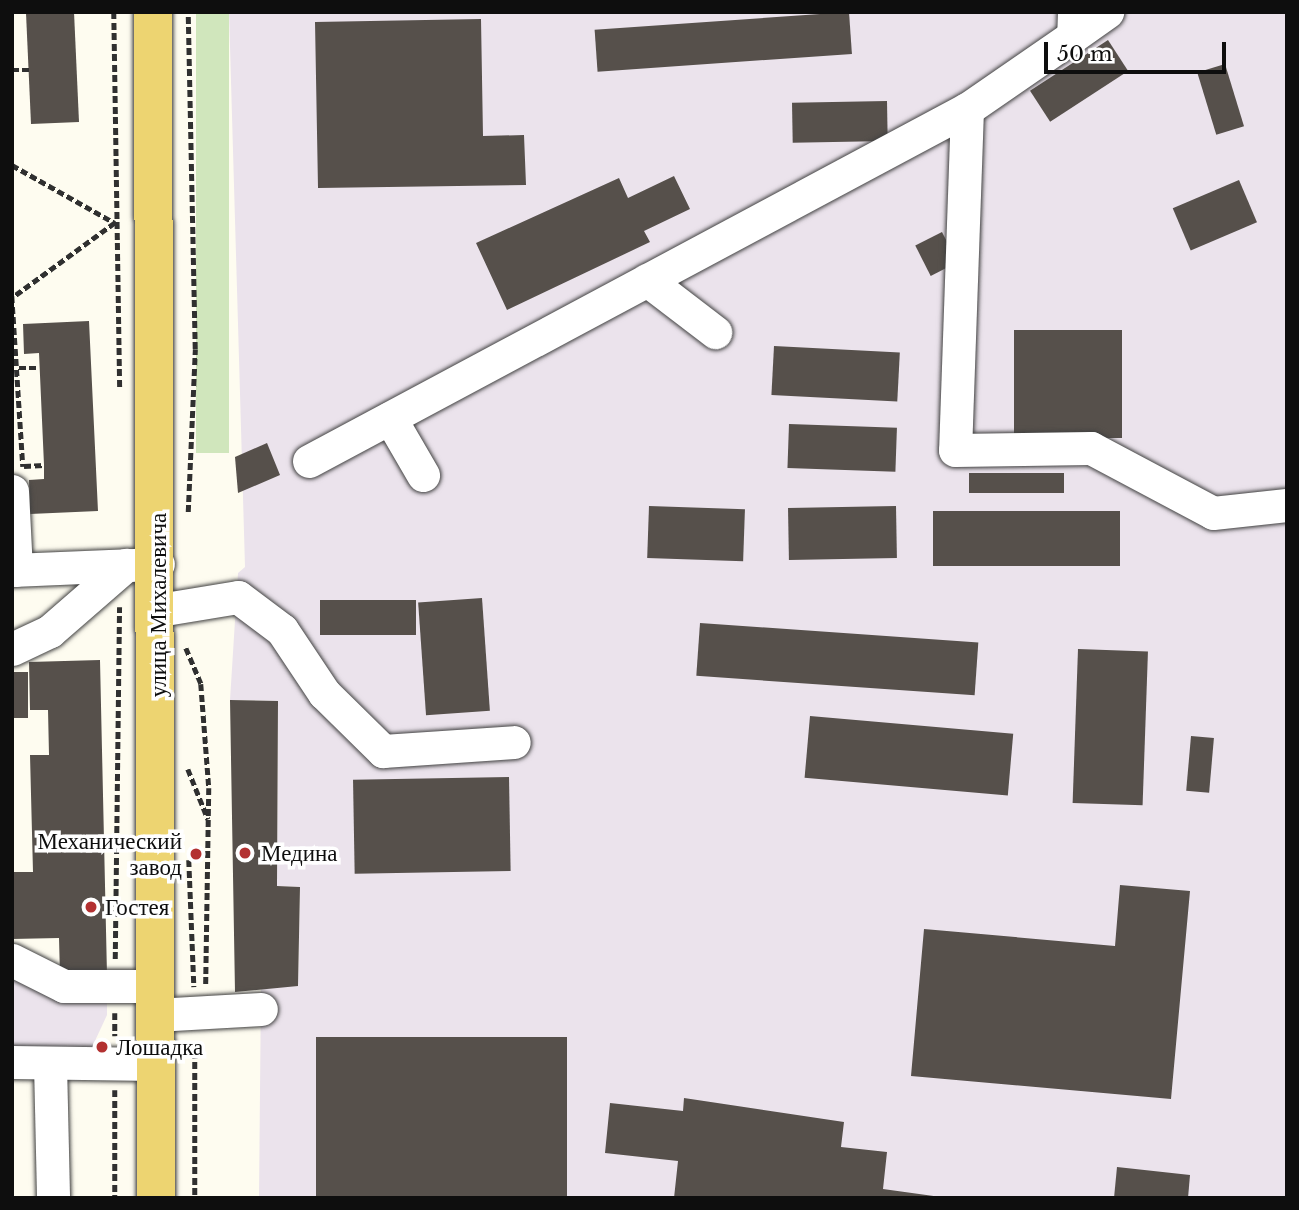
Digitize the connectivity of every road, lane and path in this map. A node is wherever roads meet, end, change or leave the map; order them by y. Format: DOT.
graph roads {
  1 [pos="153,12"];
  2 [pos="1107,12"];
  3 [pos="1073,24"];
  4 [pos="12,70"];
  5 [pos="29,70"];
  6 [pos="967,109"];
  7 [pos="12,165"];
  8 [pos="647,280"];
  9 [pos="14,296"];
  10 [pos="715,332"];
  11 [pos="19,368"];
  12 [pos="39,368"];
  13 [pos="390,418"];
  14 [pos="309,461"];
  15 [pos="44,466"];
  16 [pos="423,475"];
  17 [pos="20,479"];
  18 [pos="1287,505"];
  19 [pos="142,564"];
  20 [pos="14,570"];
  21 [pos="159,610"];
  22 [pos="185,644"];
  23 [pos="12,649"];
  24 [pos="514,742"];
  25 [pos="185,762"];
  26 [pos="209,824"];
  27 [pos="12,960"];
  28 [pos="155,1001"];
  29 [pos="261,1009"];
  30 [pos="202,1016"];
  31 [pos="12,1062"];
  32 [pos="50,1063"];
  33 [pos="155,1064"];
  34 [pos="53,1198"];
  35 [pos="156,1198"];
  1 -- 19 [label="main road, улица Михалевича"];
  2 -- 3 [label="street"];
  3 -- 6 [label="street"];
  4 -- 5 [label="path"];
  6 -- 8 [label="street"];
  6 -- 18 [label="street"];
  7 -- 9 [label="path"];
  8 -- 10 [label="street"];
  8 -- 13 [label="street"];
  9 -- 11 [label="path"];
  11 -- 12 [label="path"];
  11 -- 17 [label="path"];
  13 -- 14 [label="street"];
  13 -- 16 [label="street"];
  15 -- 17 [label="path"];
  17 -- 20 [label="street"];
  19 -- 20 [label="street"];
  19 -- 21 [label="main road, улица Михалевича"];
  19 -- 23 [label="street"];
  21 -- 24 [label="street"];
  21 -- 28 [label="main road, улица Михалевича"];
  22 -- 26 [label="path"];
  25 -- 26 [label="path"];
  26 -- 30 [label="path"];
  27 -- 28 [label="street"];
  28 -- 30 [label="street"];
  28 -- 33 [label="main road, улица Михалевича"];
  29 -- 30 [label="street"];
  31 -- 32 [label="street"];
  32 -- 33 [label="street"];
  32 -- 34 [label="street"];
  33 -- 35 [label="main road, улица Михалевича"];
}
